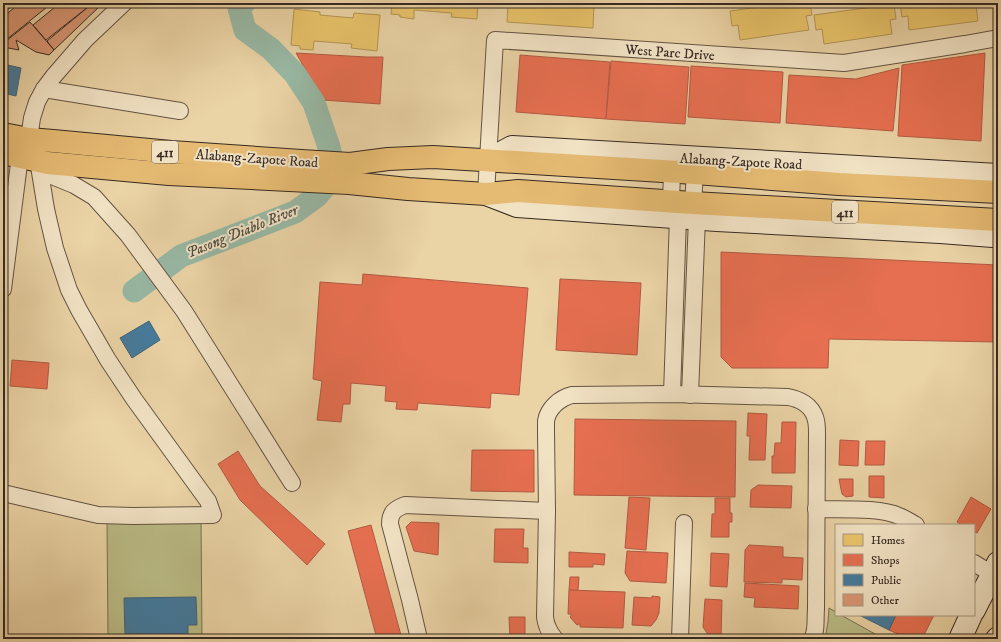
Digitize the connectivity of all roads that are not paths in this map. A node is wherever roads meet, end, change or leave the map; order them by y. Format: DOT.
graph roads {
  1 [pos="124,3"];
  2 [pos="998,38"];
  3 [pos="44,89"];
  4 [pos="180,111"];
  5 [pos="3,134"];
  6 [pos="28,154"];
  7 [pos="488,160"];
  8 [pos="300,171"];
  9 [pos="672,172"];
  10 [pos="350,173"];
  11 [pos="695,173"];
  12 [pos="998,175"];
  13 [pos="998,192"];
  14 [pos="486,194"];
  15 [pos="685,210"];
  16 [pos="998,220"];
  17 [pos="998,234"];
  18 [pos="3,289"];
  19 [pos="672,394"];
  20 [pos="690,395"];
  21 [pos="292,483"];
  22 [pos="3,493"];
  23 [pos="816,509"];
  24 [pos="547,510"];
  25 [pos="684,523"];
  26 [pos="914,524"];
  27 [pos="990,569"];
  28 [pos="975,607"];
  29 [pos="971,616"];
  30 [pos="419,639"];
  31 [pos="555,639"];
  32 [pos="680,639"];
  33 [pos="812,639"];
  34 [pos="960,639"];
  1 -- 3 [label="street"];
  2 -- 7 [label="street, West Parc Drive"];
  3 -- 4 [label="street"];
  3 -- 6 [label="street"];
  5 -- 6 [label="highway, Alabang-Zapote Road / 411"];
  6 -- 8 [label="highway, Alabang-Zapote Road / 411"];
  6 -- 8 [label="highway, Alabang-Zapote Road / 411"];
  6 -- 18 [label="street"];
  6 -- 21 [label="street"];
  6 -- 22 [label="street"];
  7 -- 9 [label="highway, Alabang-Zapote Road / 411"];
  7 -- 10 [label="highway, Alabang-Zapote Road / 411"];
  7 -- 12 [label="main road, Alabang-Zapote Road"];
  7 -- 14 [label="street, West Parc Drive"];
  8 -- 10 [label="highway, Alabang-Zapote Road / 411"];
  9 -- 11 [label="highway, Alabang-Zapote Road / 411"];
  9 -- 15 [label="street"];
  10 -- 14 [label="highway, Alabang-Zapote Road / 411"];
  11 -- 13 [label="highway, Alabang-Zapote Road / 411"];
  11 -- 15 [label="street"];
  14 -- 15 [label="highway, Alabang-Zapote Road / 411"];
  15 -- 16 [label="highway, Alabang-Zapote Road / 411"];
  15 -- 17 [label="main road, Alabang-Zapote Road / 411"];
  15 -- 19 [label="street"];
  15 -- 20 [label="street"];
  19 -- 20 [label="street"];
  19 -- 24 [label="street"];
  20 -- 23 [label="street"];
  23 -- 26 [label="street"];
  23 -- 33 [label="street"];
  24 -- 30 [label="street"];
  24 -- 31 [label="street"];
  25 -- 32 [label="street"];
  27 -- 28 [label="main road"];
  29 -- 34 [label="main road"];
}
